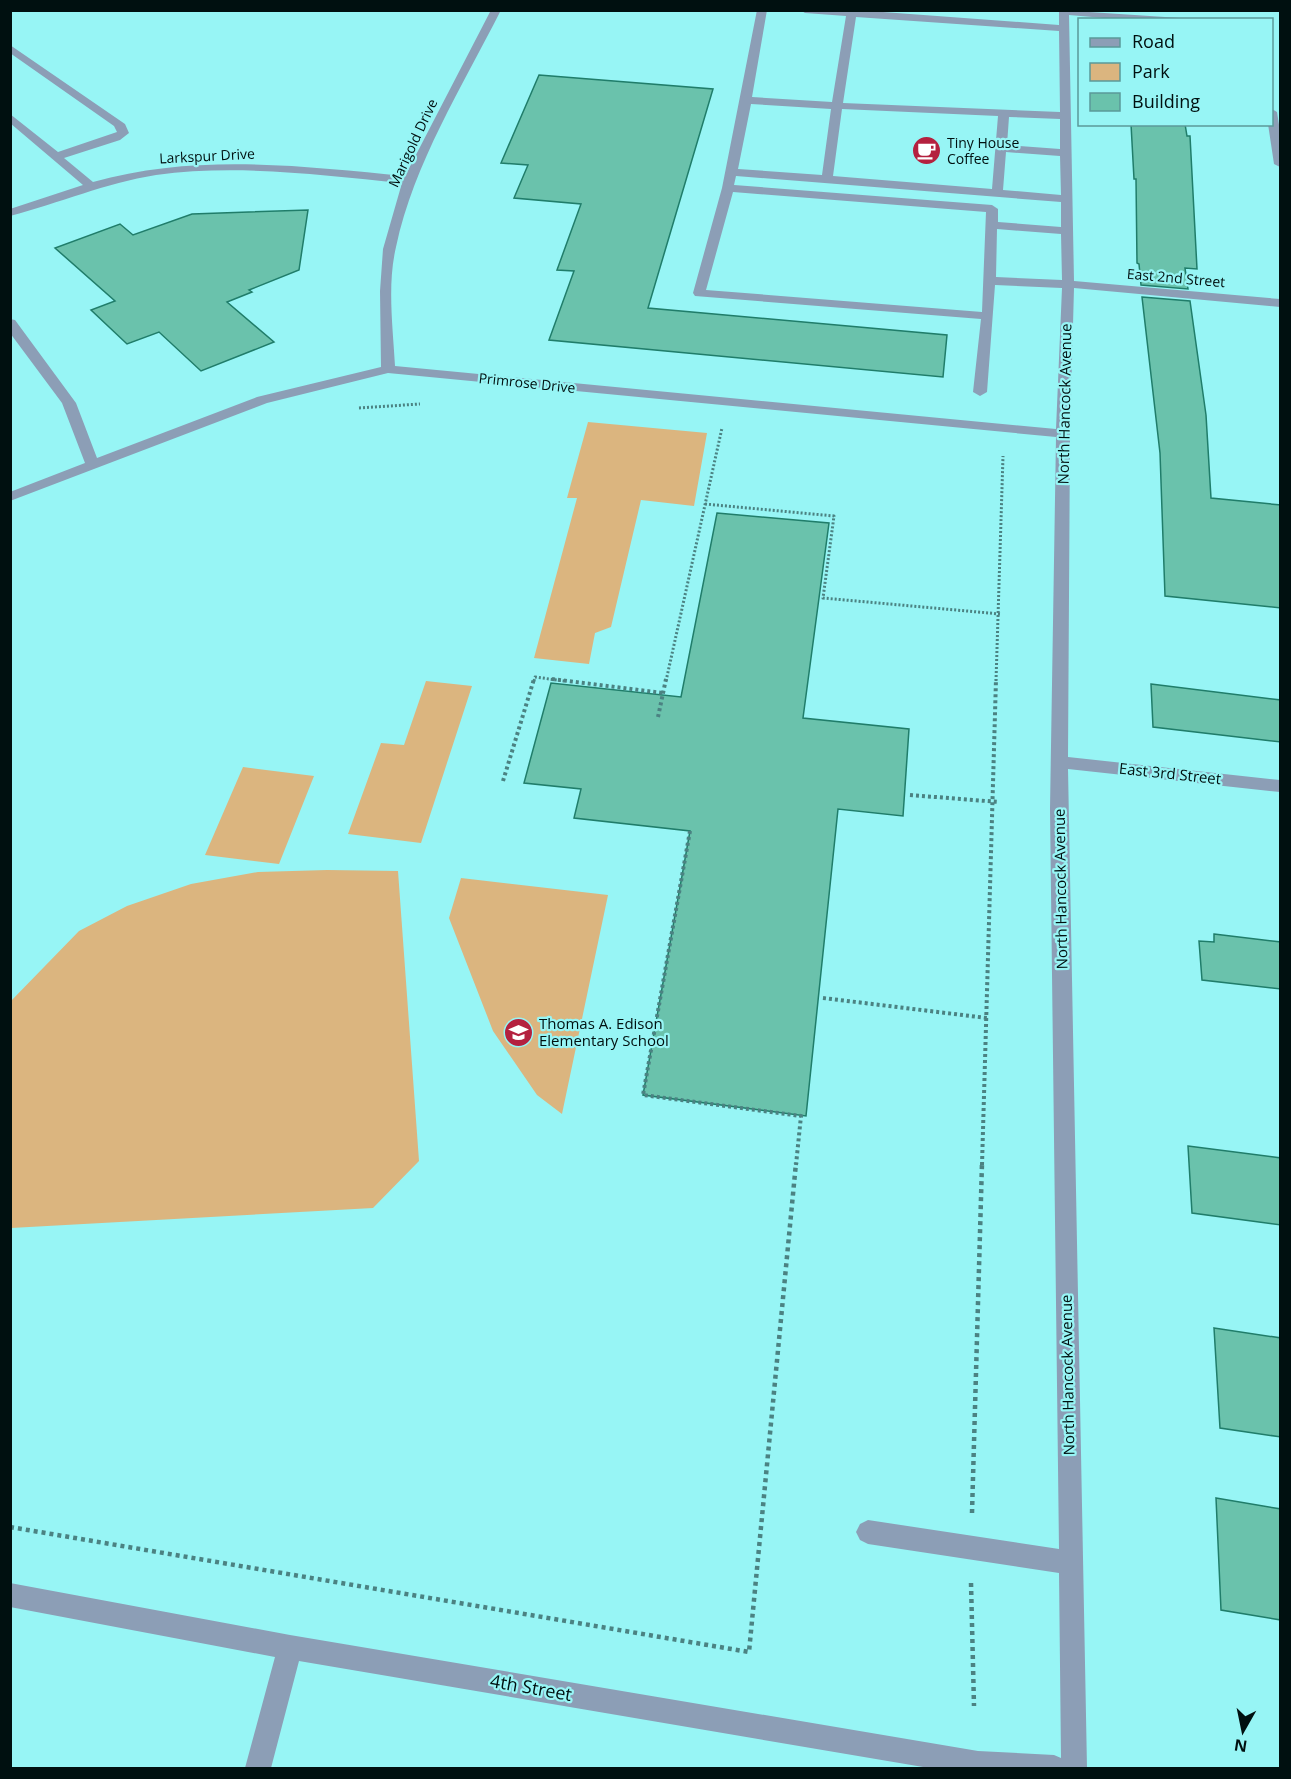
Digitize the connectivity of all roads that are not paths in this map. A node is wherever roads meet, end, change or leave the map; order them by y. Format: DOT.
graph roads {
  1 [pos="496,10"];
  2 [pos="762,10"];
  3 [pos="805,10"];
  4 [pos="851,14"];
  5 [pos="1064,17"];
  6 [pos="1101,18"];
  7 [pos="10,48"];
  8 [pos="746,100"];
  9 [pos="837,106"];
  10 [pos="1005,114"];
  11 [pos="1066,116"];
  12 [pos="10,117"];
  13 [pos="1273,118"];
  14 [pos="1002,148"];
  15 [pos="1066,153"];
  16 [pos="58,156"];
  17 [pos="1281,164"];
  18 [pos="731,172"];
  19 [pos="827,179"];
  20 [pos="409,180"];
  21 [pos="92,187"];
  22 [pos="728,188"];
  23 [pos="998,193"];
  24 [pos="1067,199"];
  25 [pos="10,213"];
  26 [pos="992,225"];
  27 [pos="1067,231"];
  28 [pos="990,281"];
  29 [pos="1068,284"];
  30 [pos="1281,303"];
  31 [pos="988,316"];
  32 [pos="10,323"];
  33 [pos="17,342"];
  34 [pos="388,369"];
  35 [pos="980,392"];
  36 [pos="1063,434"];
  37 [pos="93,465"];
  38 [pos="12,498"];
  39 [pos="1059,762"];
  40 [pos="1281,786"];
  41 [pos="868,1532"];
  42 [pos="1071,1563"];
  43 [pos="10,1595"];
  44 [pos="290,1647"];
  45 [pos="258,1768"];
  46 [pos="1054,1768"];
  47 [pos="1074,1768"];
  1 -- 20 [label="street, Marigold Drive"];
  2 -- 8 [label="street"];
  3 -- 4 [label="street"];
  4 -- 5 [label="street"];
  4 -- 9 [label="street"];
  5 -- 6 [label="street"];
  5 -- 11 [label="street, North Hancock Avenue"];
  7 -- 16 [label="street"];
  8 -- 9 [label="street"];
  8 -- 18 [label="street"];
  9 -- 10 [label="street"];
  9 -- 19 [label="street"];
  10 -- 11 [label="street"];
  10 -- 14 [label="street"];
  11 -- 15 [label="street, North Hancock Avenue"];
  12 -- 16 [label="street"];
  13 -- 17 [label="street"];
  14 -- 15 [label="street"];
  14 -- 23 [label="street"];
  15 -- 24 [label="street, North Hancock Avenue"];
  16 -- 21 [label="street"];
  18 -- 19 [label="street"];
  18 -- 22 [label="street"];
  19 -- 23 [label="street"];
  20 -- 21 [label="street, Larkspur Drive"];
  20 -- 34 [label="street, Marigold Drive"];
  21 -- 25 [label="street, Larkspur Drive"];
  22 -- 26 [label="street"];
  22 -- 31 [label="street"];
  23 -- 24 [label="street"];
  24 -- 27 [label="street, North Hancock Avenue"];
  26 -- 27 [label="street"];
  26 -- 28 [label="street"];
  27 -- 29 [label="street, North Hancock Avenue"];
  28 -- 29 [label="street, East 2nd Street"];
  28 -- 31 [label="street"];
  29 -- 30 [label="street, East 2nd Street"];
  29 -- 36 [label="street, North Hancock Avenue"];
  31 -- 35 [label="street"];
  32 -- 33 [label="street"];
  33 -- 37 [label="street"];
  34 -- 36 [label="street, Primrose Drive"];
  34 -- 37 [label="street, Primrose Drive"];
  36 -- 39 [label="street, North Hancock Avenue"];
  37 -- 38 [label="street, Primrose Drive"];
  39 -- 40 [label="street, East 3rd Street"];
  39 -- 42 [label="street, North Hancock Avenue"];
  41 -- 42 [label="street"];
  42 -- 47 [label="street, North Hancock Avenue"];
  43 -- 44 [label="street, 4th Street"];
  44 -- 45 [label="street"];
  44 -- 46 [label="street, 4th Street"];
}
